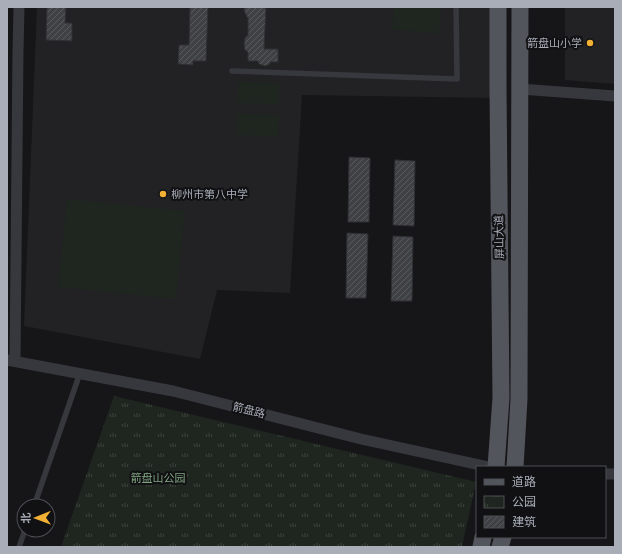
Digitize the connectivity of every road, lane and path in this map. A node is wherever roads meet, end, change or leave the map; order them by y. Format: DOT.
graph roads {
  1 [pos="19,7"];
  2 [pos="456,7"];
  3 [pos="498,7"];
  4 [pos="520,7"];
  5 [pos="232,71"];
  6 [pos="520,89"];
  7 [pos="615,96"];
  8 [pos="11,361"];
  9 [pos="80,373"];
  10 [pos="485,466"];
  11 [pos="496,466"];
  12 [pos="515,466"];
  13 [pos="37,498"];
  1 -- 8 [label="street"];
  2 -- 5 [label="lane"];
  3 -- 11 [label="main road, 屏山大道"];
  4 -- 6 [label="main road, 屏山大道"];
  6 -- 7 [label="street"];
  6 -- 12 [label="main road, 屏山大道"];
  8 -- 9 [label="street, 箭盘路"];
  9 -- 10 [label="street, 箭盘路"];
  9 -- 13 [label="lane"];
}
